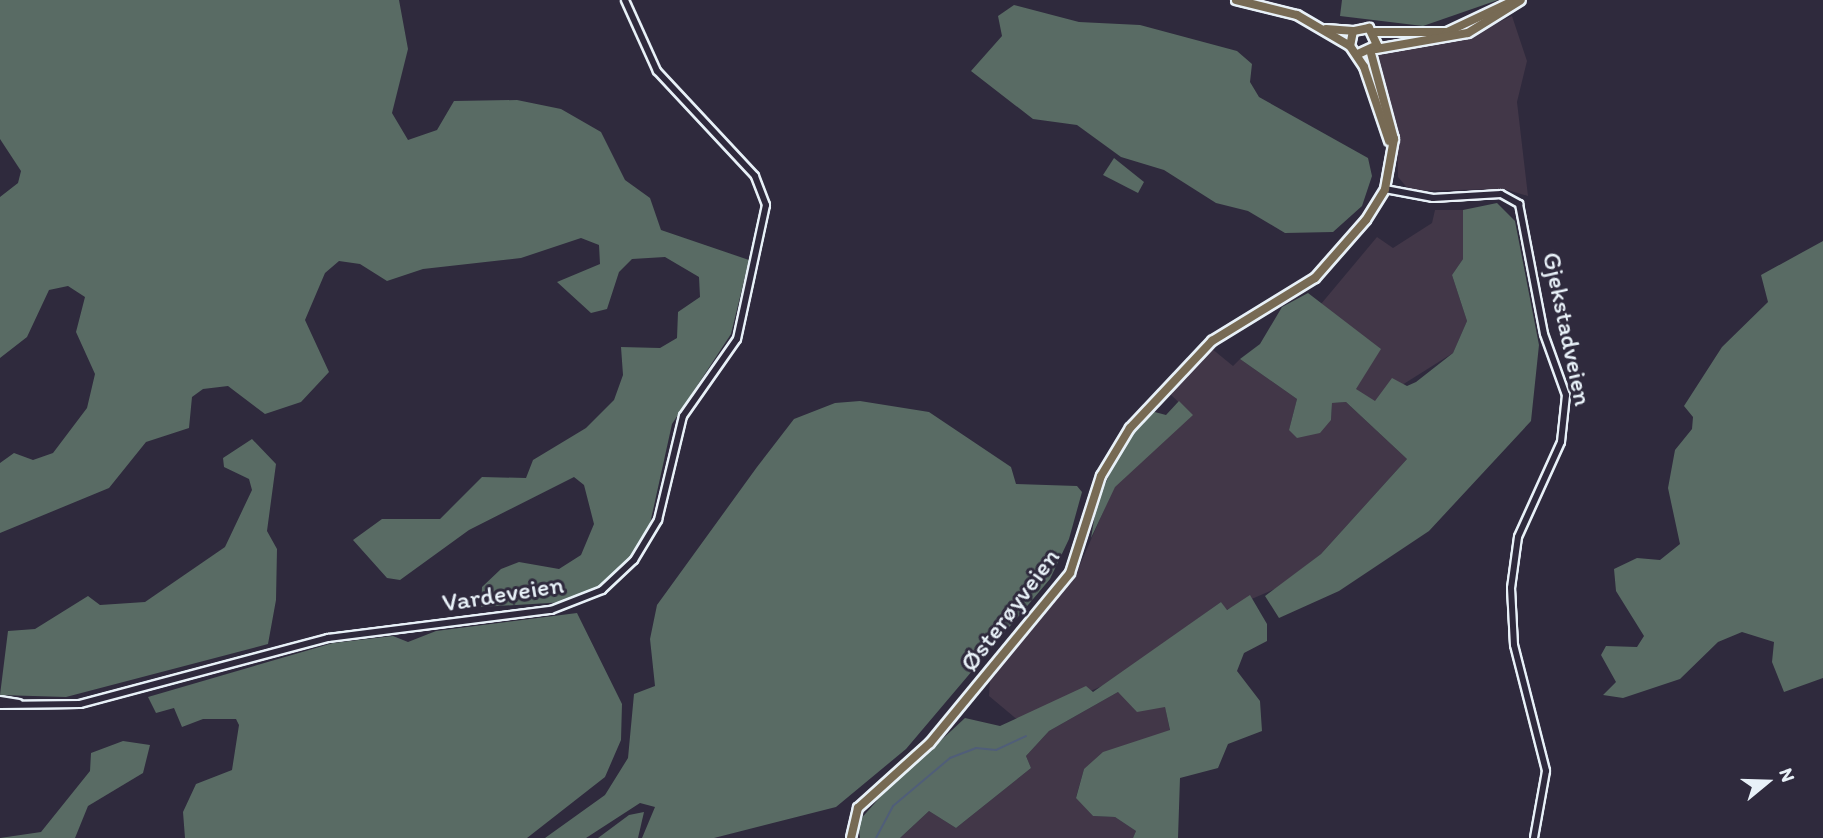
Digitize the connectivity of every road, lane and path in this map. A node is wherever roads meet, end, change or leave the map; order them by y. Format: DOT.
graph roads {
  1 [pos="625,0"];
  2 [pos="1236,0"];
  3 [pos="1514,0"];
  4 [pos="1521,0"];
  5 [pos="1325,29"];
  6 [pos="1353,31"];
  7 [pos="1375,32"];
  8 [pos="1350,46"];
  9 [pos="1373,51"];
  10 [pos="1358,54"];
  11 [pos="1392,149"];
  12 [pos="1385,189"];
  13 [pos="0,700"];
  14 [pos="0,705"];
  15 [pos="28,705"];
  16 [pos="851,838"];
  17 [pos="1534,838"];
  1 -- 15 [label="street, Vardeveien"];
  2 -- 5 [label="main road"];
  3 -- 7 [label="main road"];
  4 -- 9 [label="main road"];
  5 -- 6 [label="main road"];
  5 -- 8 [label="main road"];
  6 -- 7 [label="main road"];
  6 -- 8 [label="main road"];
  7 -- 9 [label="main road"];
  8 -- 10 [label="main road"];
  9 -- 10 [label="main road"];
  9 -- 11 [label="main road, Østerøyveien"];
  10 -- 11 [label="main road, Østerøyveien"];
  11 -- 12 [label="main road, Østerøyveien"];
  12 -- 16 [label="main road, Østerøyveien"];
  12 -- 17 [label="street, Gjekstadveien"];
  13 -- 15 [label="street, Vardeveien"];
  14 -- 15 [label="street, Vardeveien"];
}
